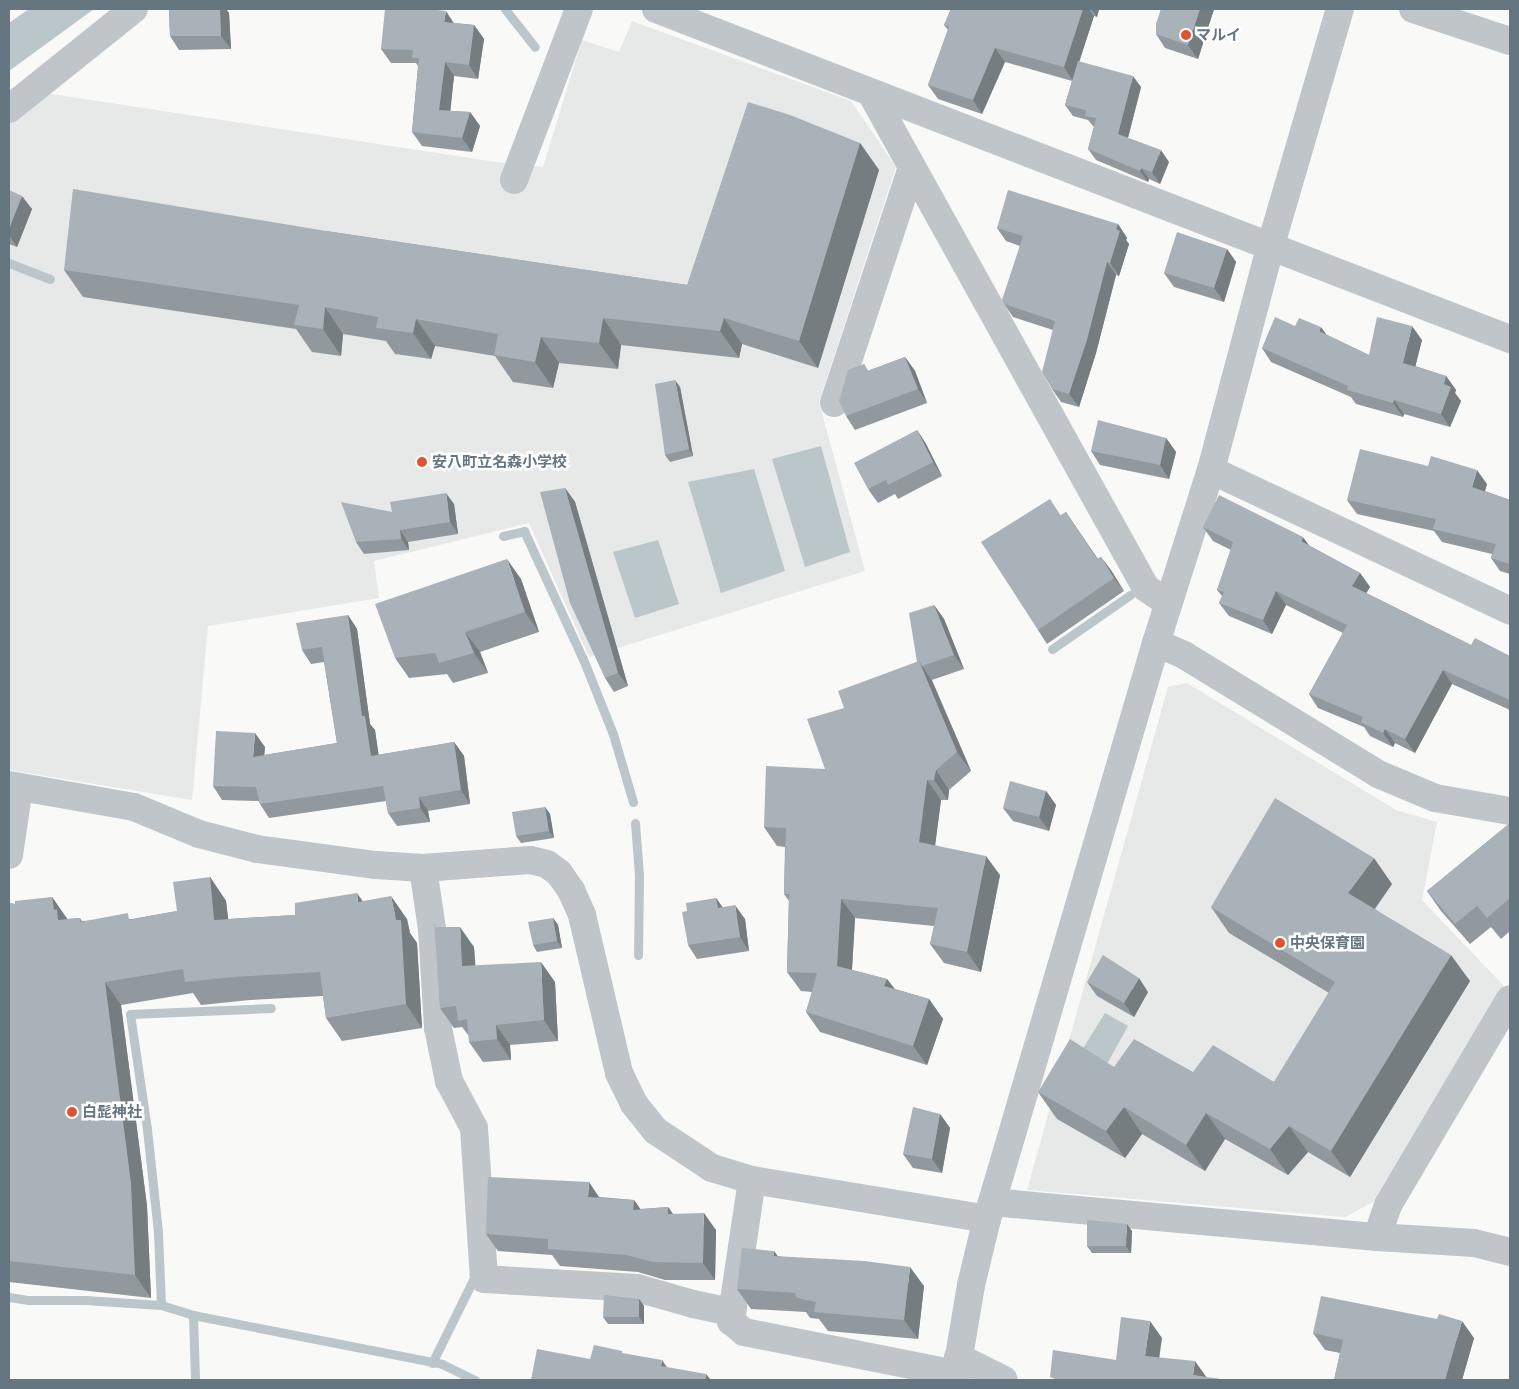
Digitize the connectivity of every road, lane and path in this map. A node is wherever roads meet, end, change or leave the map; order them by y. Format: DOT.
graph roads {
  1 [pos="134,9"];
  2 [pos="579,9"];
  3 [pos="656,9"];
  4 [pos="1340,9"];
  5 [pos="1413,9"];
  6 [pos="1510,41"];
  7 [pos="871,93"];
  8 [pos="9,109"];
  9 [pos="912,170"];
  10 [pos="514,180"];
  11 [pos="1270,248"];
  12 [pos="1510,339"];
  13 [pos="834,403"];
  14 [pos="1210,470"];
  15 [pos="1168,603"];
  16 [pos="1510,611"];
  17 [pos="1156,643"];
  18 [pos="14,786"];
  19 [pos="1510,811"];
  20 [pos="9,855"];
  21 [pos="423,868"];
  22 [pos="1510,999"];
  23 [pos="752,1180"];
  24 [pos="990,1211"];
  25 [pos="1377,1237"];
  26 [pos="1510,1252"];
  27 [pos="732,1312"];
  28 [pos="957,1370"];
  29 [pos="1004,1380"];
  1 -- 8 [label="street"];
  2 -- 10 [label="street"];
  3 -- 7 [label="street"];
  4 -- 11 [label="street"];
  5 -- 6 [label="street"];
  7 -- 9 [label="street"];
  7 -- 11 [label="street"];
  9 -- 13 [label="street"];
  9 -- 15 [label="street"];
  11 -- 12 [label="street"];
  11 -- 14 [label="street"];
  14 -- 15 [label="street"];
  14 -- 16 [label="street"];
  15 -- 17 [label="street"];
  17 -- 19 [label="street"];
  17 -- 24 [label="street"];
  18 -- 20 [label="street"];
  18 -- 21 [label="street"];
  21 -- 23 [label="street"];
  21 -- 27 [label="street"];
  22 -- 25 [label="street"];
  23 -- 24 [label="street"];
  23 -- 27 [label="street"];
  24 -- 25 [label="street"];
  24 -- 28 [label="street"];
  25 -- 26 [label="street"];
  27 -- 28 [label="street"];
  28 -- 29 [label="street"];
}
